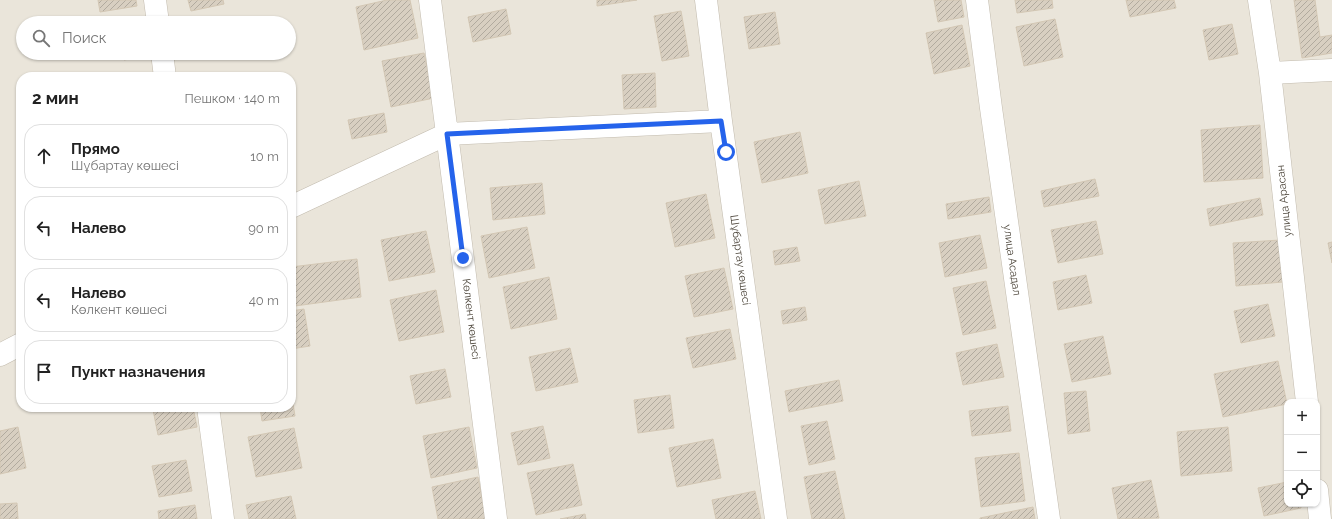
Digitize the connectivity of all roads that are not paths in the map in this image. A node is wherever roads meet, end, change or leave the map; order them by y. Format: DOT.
graph roads {
  1 [pos="155,0"];
  2 [pos="430,0"];
  3 [pos="706,0"];
  4 [pos="977,0"];
  5 [pos="1259,0"];
  6 [pos="157,16"];
  7 [pos="163,60"];
  8 [pos="1332,70"];
  9 [pos="164,72"];
  10 [pos="1270,73"];
  11 [pos="721,121"];
  12 [pos="447,134"];
  13 [pos="296,205"];
  14 [pos="16,347"];
  15 [pos="0,355"];
  16 [pos="1307,399"];
  17 [pos="209,412"];
  18 [pos="1319,507"];
  19 [pos="223,519"];
  20 [pos="496,519"];
  21 [pos="776,519"];
  22 [pos="1049,519"];
  23 [pos="1320,519"];
  1 -- 6 [label="street"];
  2 -- 12 [label="street, Көлкент көшесі"];
  3 -- 11 [label="street, Шұбартау көшесі"];
  4 -- 22 [label="street, улица Асадал"];
  5 -- 10 [label="street, улица Арасан"];
  7 -- 9 [label="street"];
  8 -- 10 [label="street"];
  10 -- 16 [label="street, улица Арасан"];
  11 -- 12 [label="street"];
  11 -- 21 [label="street, Шұбартау көшесі"];
  12 -- 13 [label="street"];
  12 -- 20 [label="street, Көлкент көшесі"];
  14 -- 15 [label="street"];
  17 -- 19 [label="street"];
  18 -- 23 [label="street"];
}
